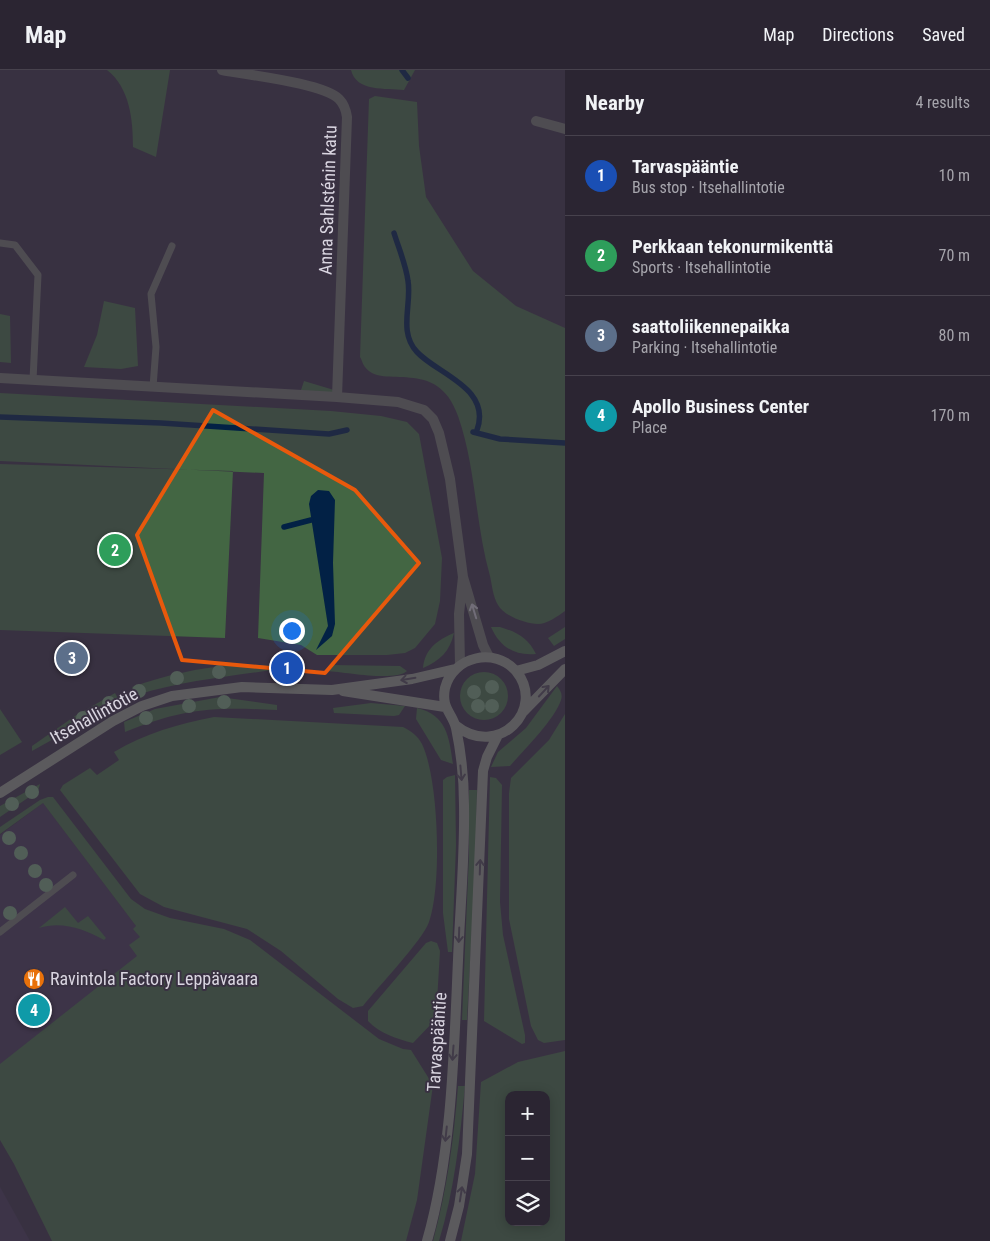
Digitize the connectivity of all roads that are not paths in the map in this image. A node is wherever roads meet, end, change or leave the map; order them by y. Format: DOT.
graph roads {
  1 [pos="222,70"];
  2 [pos="536,121"];
  3 [pos="565,128"];
  4 [pos="0,243"];
  5 [pos="172,246"];
  6 [pos="0,378"];
  7 [pos="33,380"];
  8 [pos="153,387"];
  9 [pos="337,397"];
  10 [pos="463,577"];
  11 [pos="565,651"];
  12 [pos="489,657"];
  13 [pos="458,667"];
  14 [pos="565,669"];
  15 [pos="516,671"];
  16 [pos="332,690"];
  17 [pos="445,707"];
  18 [pos="522,713"];
  19 [pos="455,725"];
  20 [pos="498,736"];
  21 [pos="0,793"];
  22 [pos="73,876"];
  23 [pos="0,932"];
  24 [pos="427,1241"];
  25 [pos="450,1241"];
  1 -- 9 [label="street, Anna Sahlsténin katu"];
  2 -- 3 [label="street"];
  4 -- 7 [label="lane"];
  5 -- 8 [label="lane"];
  6 -- 7 [label="street"];
  7 -- 8 [label="street"];
  8 -- 9 [label="street"];
  9 -- 10 [label="street"];
  12 -- 10 [label="street, one-way"];
  10 -- 13 [label="street"];
  11 -- 15 [label="main road"];
  12 -- 13 [label="main road"];
  12 -- 15 [label="main road"];
  13 -- 16 [label="main road, Itsehallintotie, one-way"];
  13 -- 17 [label="main road"];
  18 -- 14 [label="main road, one-way"];
  15 -- 18 [label="main road"];
  16 -- 17 [label="main road, Itsehallintotie"];
  16 -- 21 [label="main road, Itsehallintotie"];
  17 -- 19 [label="main road"];
  18 -- 20 [label="main road"];
  19 -- 20 [label="main road"];
  19 -- 24 [label="main road, Tarvaspääntie, one-way"];
  25 -- 20 [label="main road, Tarvaspääntie, one-way"];
  22 -- 23 [label="lane"];
}
